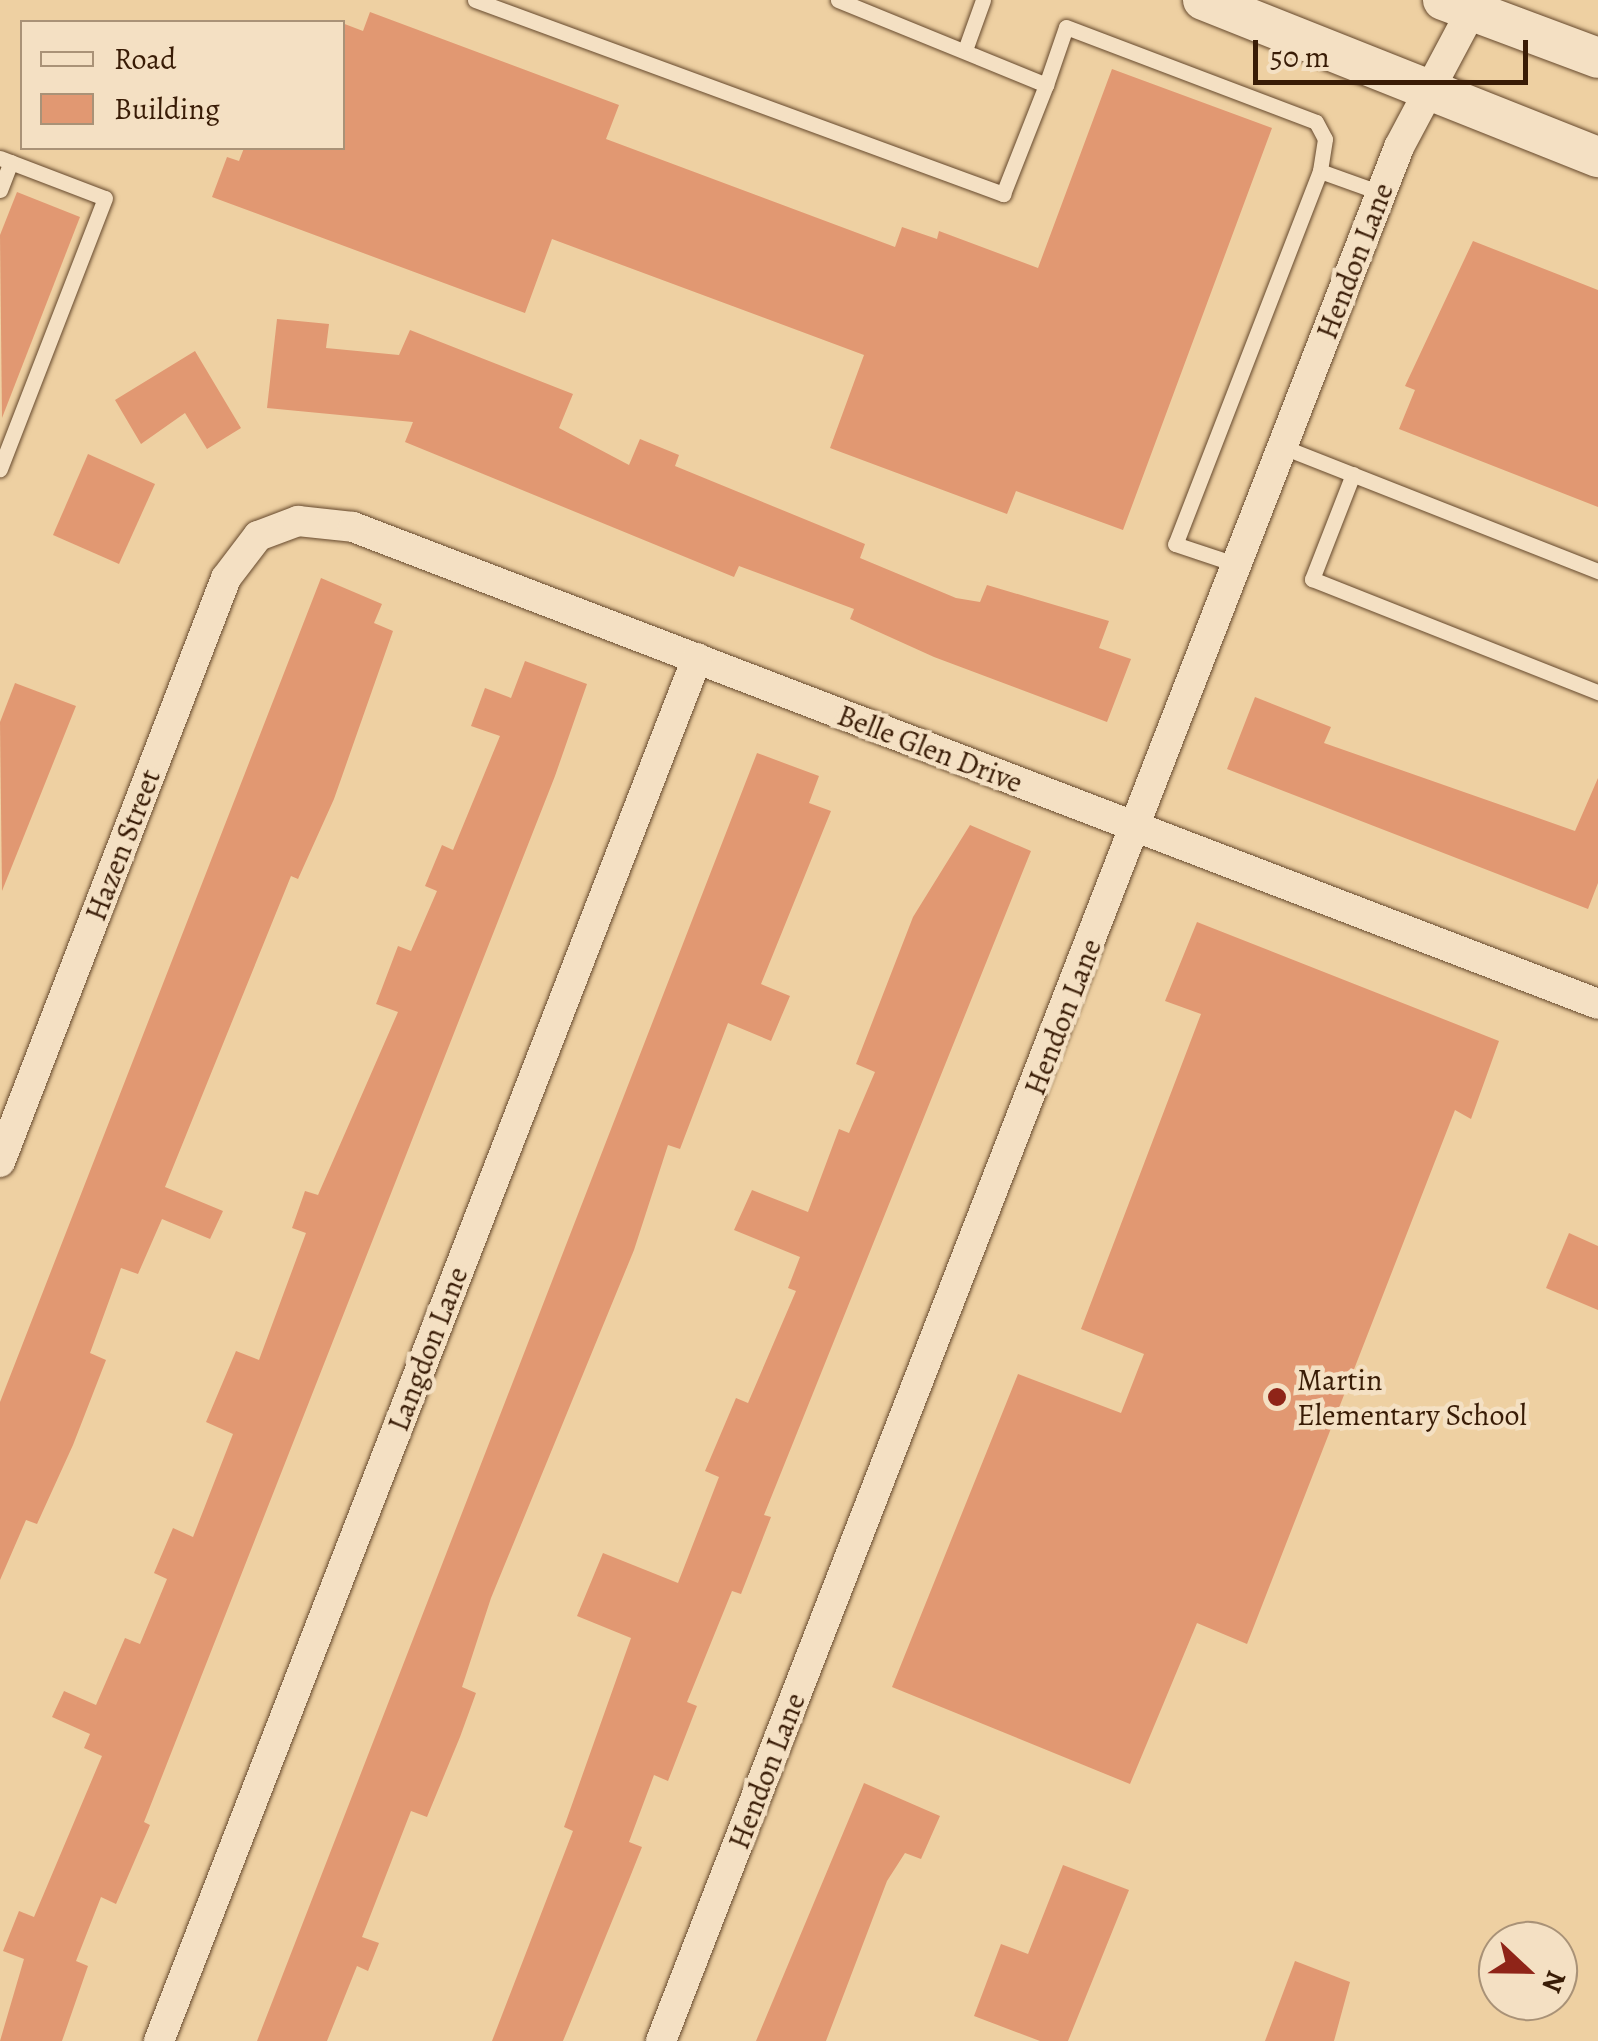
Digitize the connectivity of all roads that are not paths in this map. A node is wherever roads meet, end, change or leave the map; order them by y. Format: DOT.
graph roads {
  1 [pos="475,0"];
  2 [pos="838,0"];
  3 [pos="983,0"];
  4 [pos="1203,0"];
  5 [pos="1464,4"];
  6 [pos="965,50"];
  7 [pos="1598,58"];
  8 [pos="1046,86"];
  9 [pos="1424,88"];
  10 [pos="1598,157"];
  11 [pos="6,160"];
  12 [pos="1320,171"];
  13 [pos="0,190"];
  14 [pos="1381,193"];
  15 [pos="1283,447"];
  16 [pos="0,469"];
  17 [pos="1353,474"];
  18 [pos="258,536"];
  19 [pos="1238,566"];
  20 [pos="1598,571"];
  21 [pos="697,658"];
  22 [pos="1598,692"];
  23 [pos="1137,830"];
  24 [pos="1598,1004"];
  25 [pos="11,1099"];
  26 [pos="0,1162"];
  27 [pos="159,2041"];
  28 [pos="661,2041"];
  1 -- 8 [label="lane"];
  2 -- 6 [label="lane"];
  3 -- 6 [label="lane"];
  4 -- 9 [label="main road"];
  5 -- 7 [label="main road"];
  5 -- 9 [label="street, Hendon Lane"];
  6 -- 8 [label="lane"];
  8 -- 12 [label="lane"];
  9 -- 10 [label="main road"];
  9 -- 14 [label="street, Hendon Lane"];
  11 -- 13 [label="lane"];
  11 -- 16 [label="lane"];
  12 -- 14 [label="lane"];
  12 -- 19 [label="lane"];
  14 -- 15 [label="street, Hendon Lane"];
  15 -- 17 [label="lane"];
  15 -- 19 [label="street, Hendon Lane"];
  17 -- 20 [label="lane"];
  17 -- 22 [label="lane"];
  18 -- 21 [label="street, Belle Glen Drive"];
  18 -- 25 [label="street, Hazen Street"];
  19 -- 23 [label="street, Hendon Lane"];
  21 -- 23 [label="street, Belle Glen Drive"];
  21 -- 27 [label="street, Langdon Lane"];
  23 -- 24 [label="street, Belle Glen Drive"];
  23 -- 28 [label="street, Hendon Lane"];
  25 -- 26 [label="street, Hazen Street"];
}
